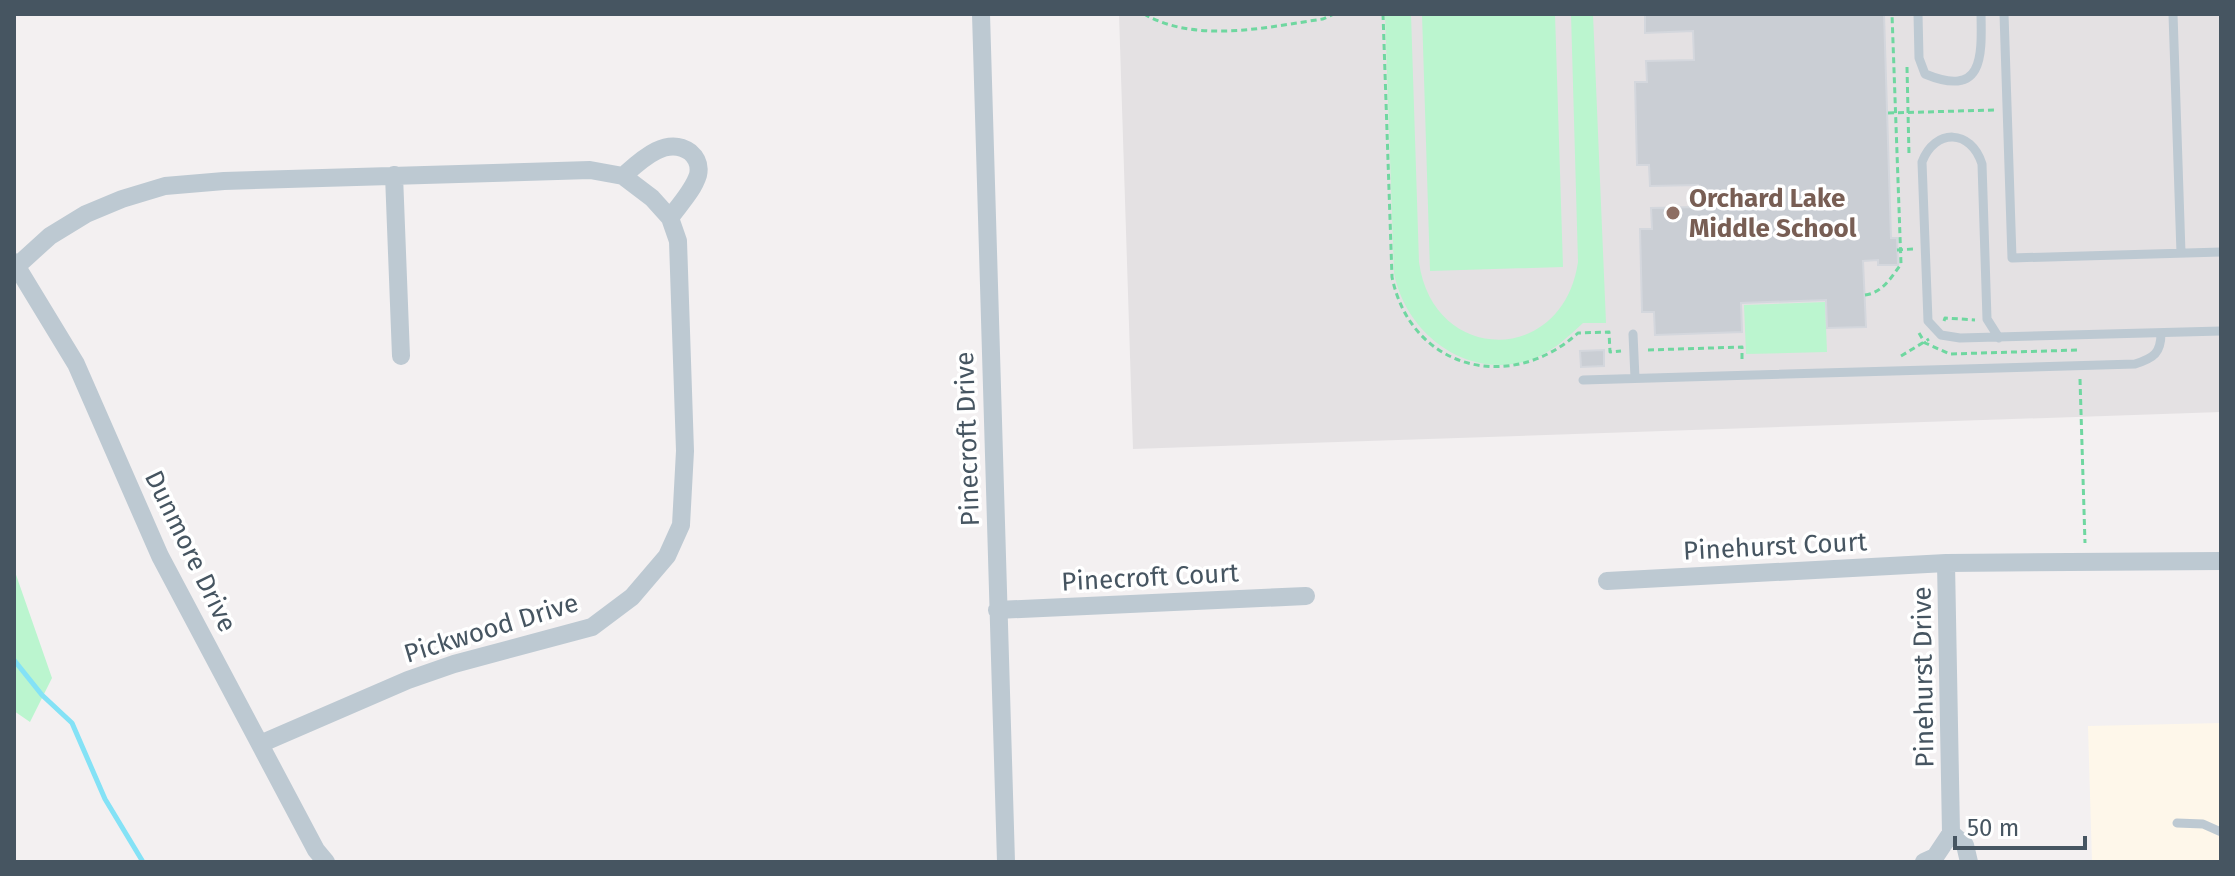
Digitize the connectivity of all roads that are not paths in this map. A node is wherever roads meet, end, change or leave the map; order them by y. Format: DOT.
graph roads {
  1 [pos="981,14"];
  2 [pos="1918,14"];
  3 [pos="1981,14"];
  4 [pos="2004,14"];
  5 [pos="2173,14"];
  6 [pos="394,175"];
  7 [pos="623,176"];
  8 [pos="670,218"];
  9 [pos="2221,252"];
  10 [pos="2181,253"];
  11 [pos="16,263"];
  12 [pos="2221,331"];
  13 [pos="2161,333"];
  14 [pos="1633,334"];
  15 [pos="1999,338"];
  16 [pos="401,356"];
  17 [pos="1635,378"];
  18 [pos="1583,380"];
  19 [pos="2221,561"];
  20 [pos="1946,563"];
  21 [pos="1607,581"];
  22 [pos="1306,596"];
  23 [pos="997,610"];
  24 [pos="260,744"];
  25 [pos="2177,823"];
  26 [pos="2221,832"];
  27 [pos="1951,833"];
  28 [pos="326,862"];
  29 [pos="1006,862"];
  30 [pos="1924,862"];
  31 [pos="1969,862"];
  1 -- 23 [label="street, Pinecroft Drive"];
  2 -- 3 [label="lane"];
  4 -- 10 [label="lane"];
  5 -- 10 [label="lane"];
  6 -- 7 [label="street"];
  6 -- 11 [label="street"];
  6 -- 16 [label="street"];
  7 -- 8 [label="street"];
  7 -- 8 [label="street"];
  8 -- 24 [label="street, Pickwood Drive"];
  9 -- 10 [label="lane"];
  11 -- 24 [label="street, Dunmore Drive"];
  12 -- 13 [label="lane"];
  13 -- 15 [label="lane"];
  13 -- 17 [label="lane"];
  14 -- 17 [label="lane"];
  15 -- 15 [label="lane"];
  17 -- 18 [label="lane"];
  19 -- 20 [label="street, Pinehurst Drive"];
  20 -- 21 [label="street, Pinehurst Court"];
  20 -- 27 [label="street, Pinehurst Drive"];
  22 -- 23 [label="street, Pinecroft Court"];
  23 -- 29 [label="street, Pinecroft Drive"];
  24 -- 28 [label="street, Dunmore Drive"];
  25 -- 26 [label="lane"];
  27 -- 30 [label="street"];
  27 -- 31 [label="street"];
}
